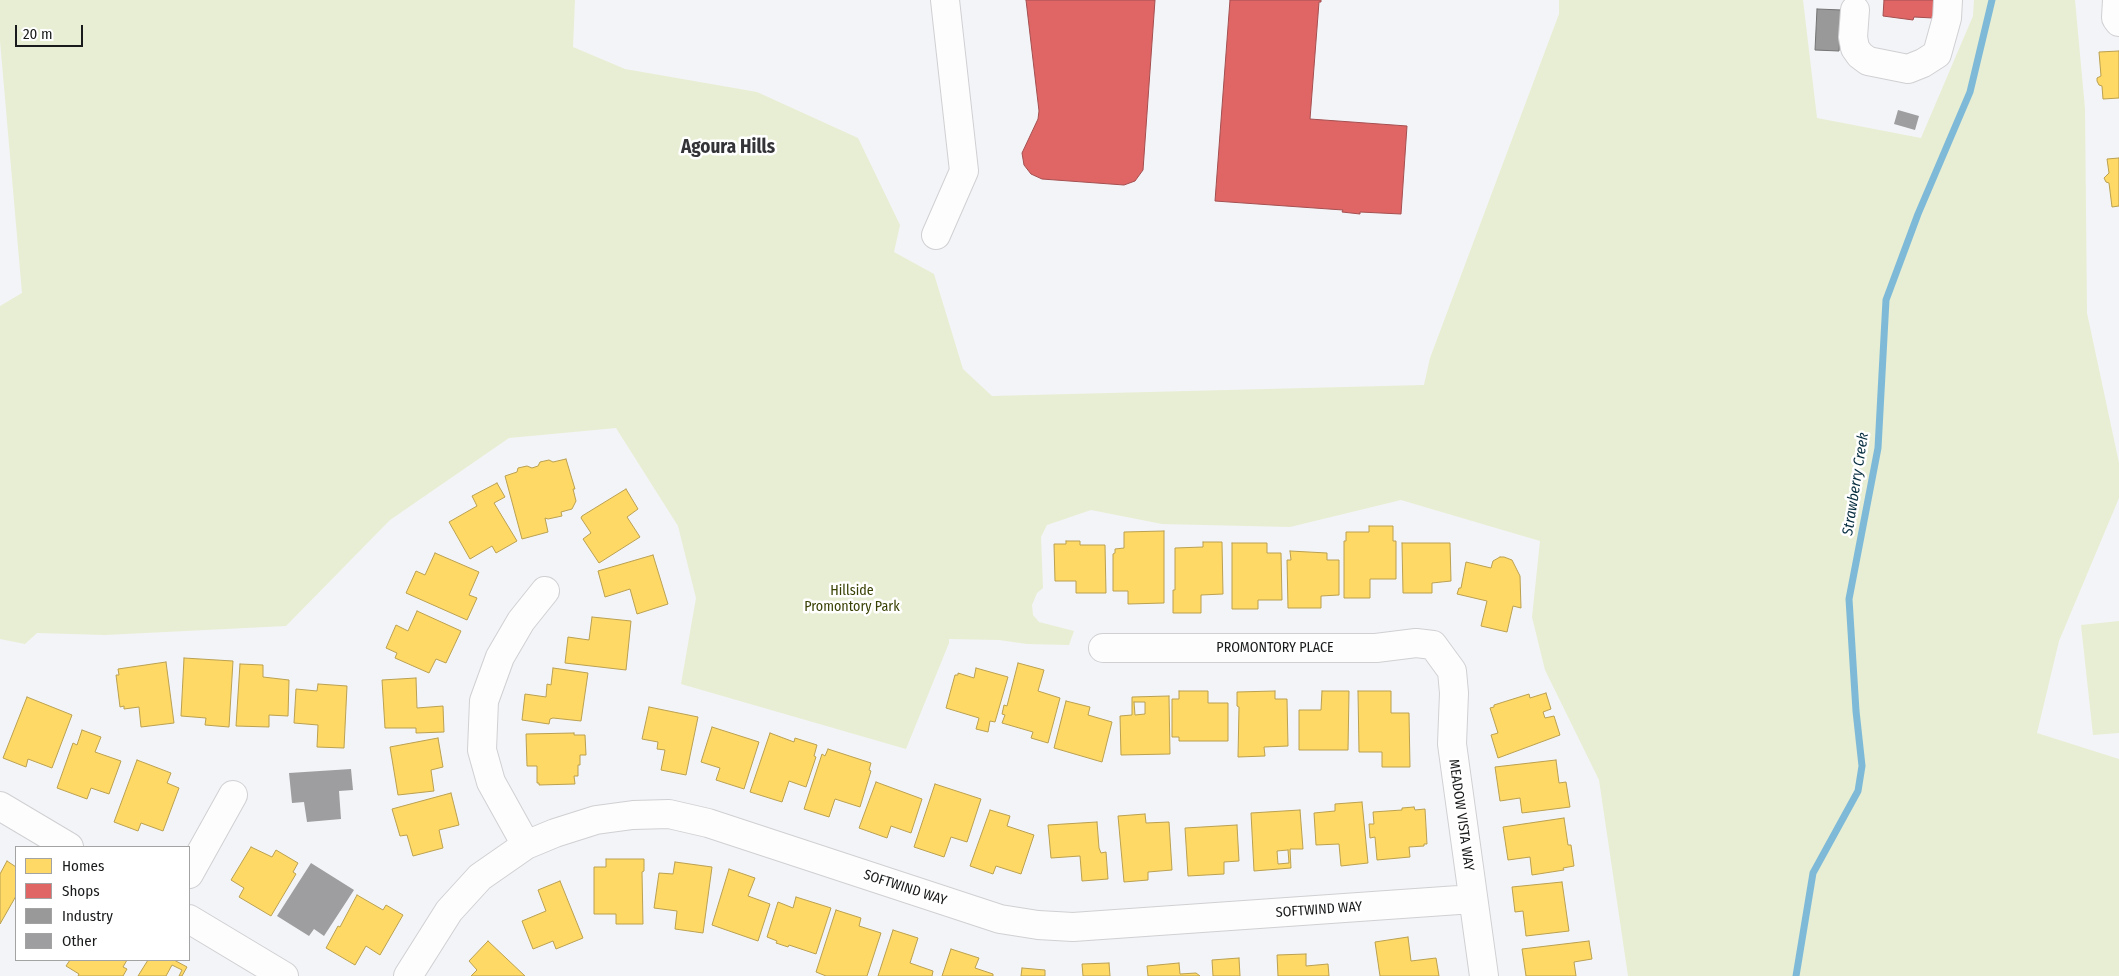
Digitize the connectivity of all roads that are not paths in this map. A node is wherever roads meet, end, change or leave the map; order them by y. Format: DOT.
graph roads {
  1 [pos="944,0"];
  2 [pos="1948,0"];
  3 [pos="2117,0"];
  4 [pos="1855,10"];
  5 [pos="2119,22"];
  6 [pos="936,235"];
  7 [pos="545,591"];
  8 [pos="1102,648"];
  9 [pos="1441,656"];
  10 [pos="233,795"];
  11 [pos="0,806"];
  12 [pos="526,845"];
  13 [pos="67,846"];
  14 [pos="190,872"];
  15 [pos="1473,899"];
  16 [pos="190,920"];
  17 [pos="284,976"];
  18 [pos="408,976"];
  19 [pos="1484,976"];
  1 -- 6 [label="street"];
  2 -- 4 [label="street"];
  3 -- 5 [label="street"];
  7 -- 12 [label="street"];
  8 -- 9 [label="street, PROMONTORY PLACE"];
  9 -- 15 [label="street, MEADOW VISTA WAY"];
  10 -- 14 [label="street"];
  11 -- 13 [label="street"];
  12 -- 15 [label="street, SOFTWIND WAY"];
  12 -- 18 [label="street, SOFTWIND WAY"];
  15 -- 19 [label="street, MEADOW VISTA WAY"];
  16 -- 17 [label="street"];
}
